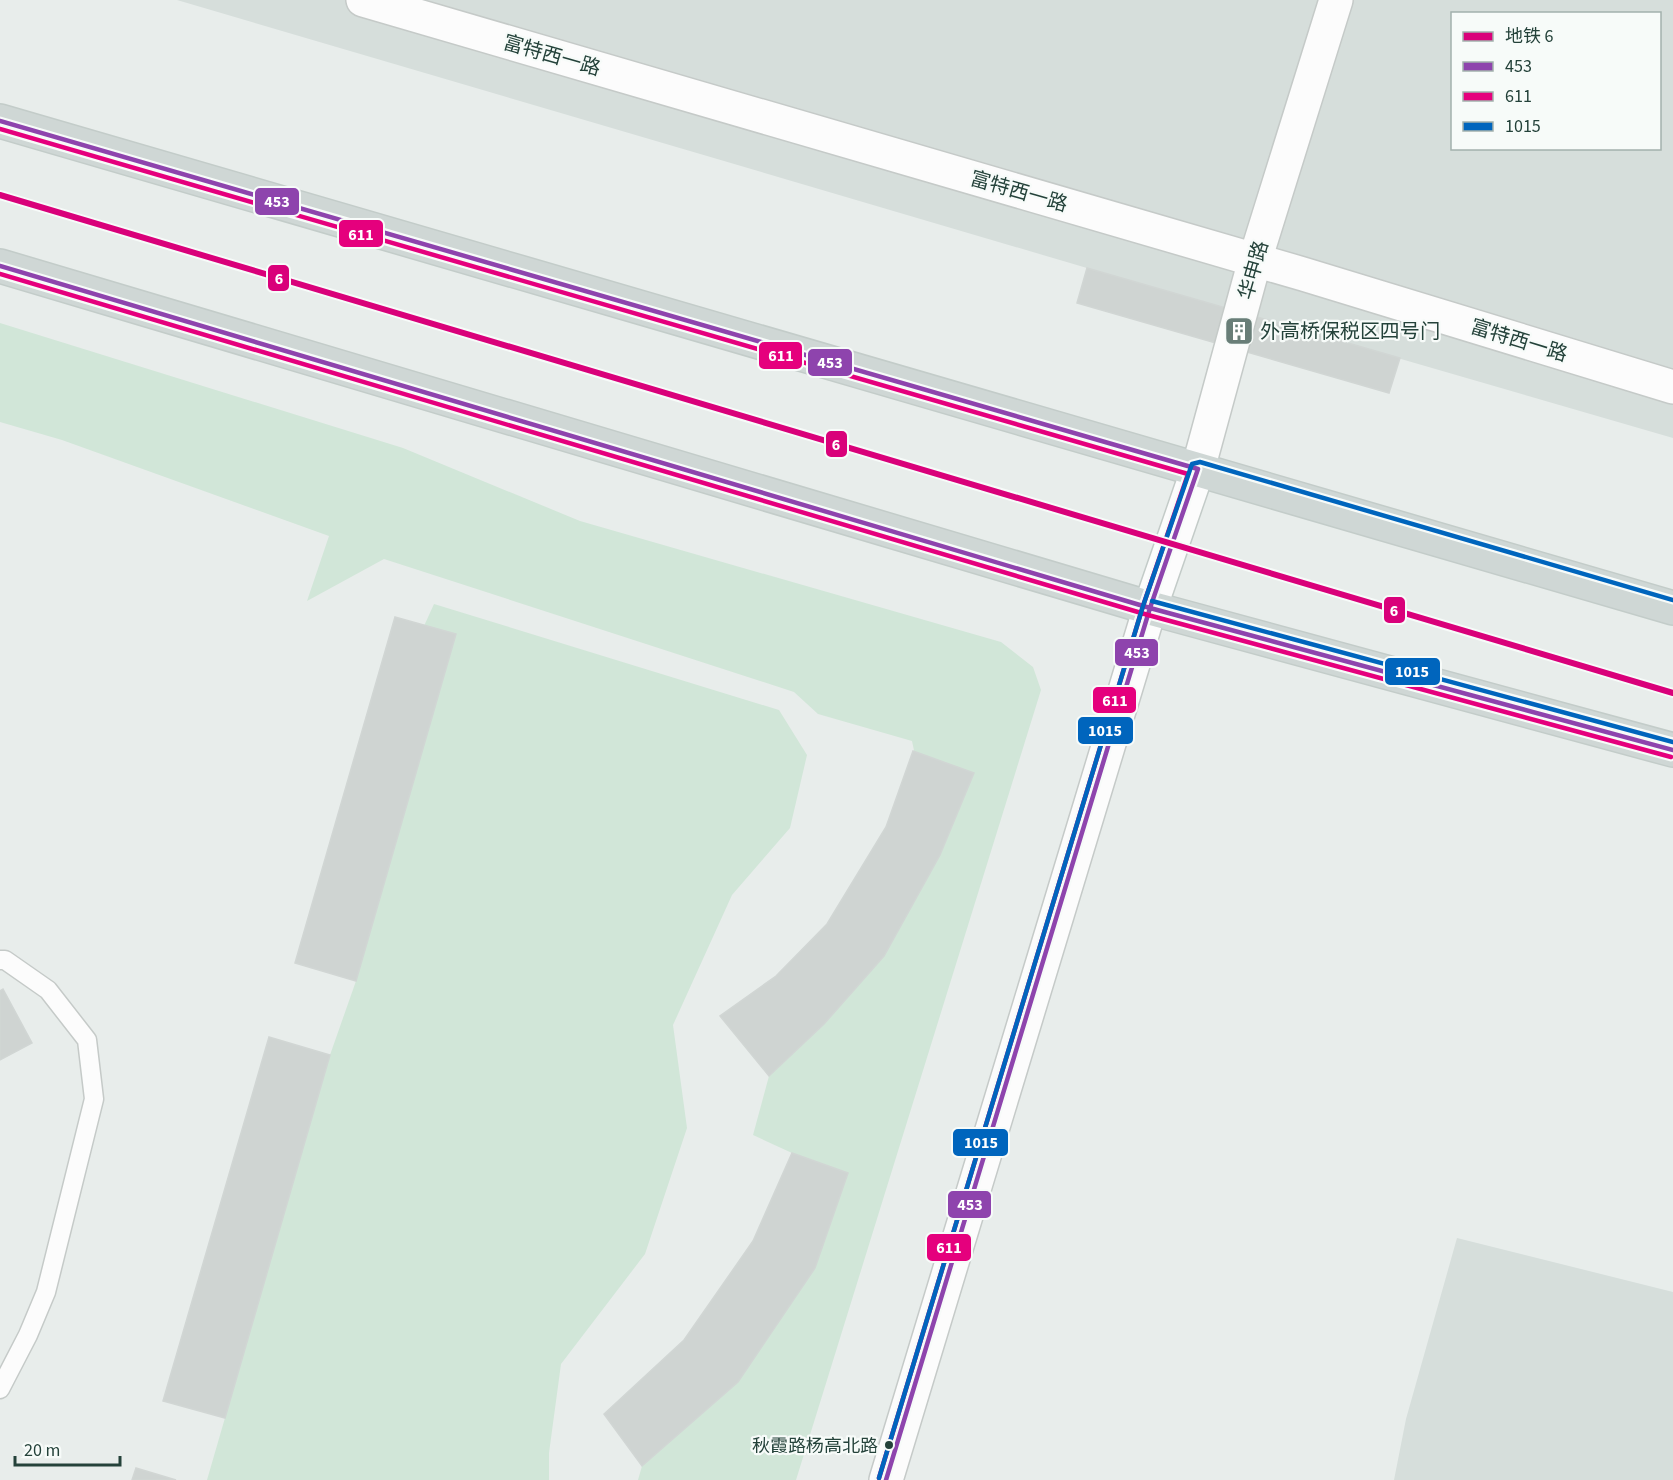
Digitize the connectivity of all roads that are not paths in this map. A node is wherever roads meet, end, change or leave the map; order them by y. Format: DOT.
graph roads {
  1 [pos="363,0"];
  2 [pos="1336,0"];
  3 [pos="0,120"];
  4 [pos="1255,260"];
  5 [pos="0,266"];
  6 [pos="1673,387"];
  7 [pos="1198,470"];
  8 [pos="1150,608"];
  9 [pos="1673,608"];
  10 [pos="1673,750"];
  11 [pos="0,960"];
  12 [pos="0,1389"];
  13 [pos="886,1480"];
  1 -- 4 [label="street, 富特西一路"];
  2 -- 4 [label="street, 华申路"];
  3 -- 7 [label="main road"];
  4 -- 6 [label="street, 富特西一路"];
  4 -- 7 [label="street, 华申路"];
  5 -- 8 [label="main road"];
  7 -- 8 [label="street, 华申路"];
  7 -- 9 [label="main road"];
  8 -- 10 [label="main road"];
  8 -- 13 [label="street, 华申路"];
  11 -- 12 [label="lane"];
}
